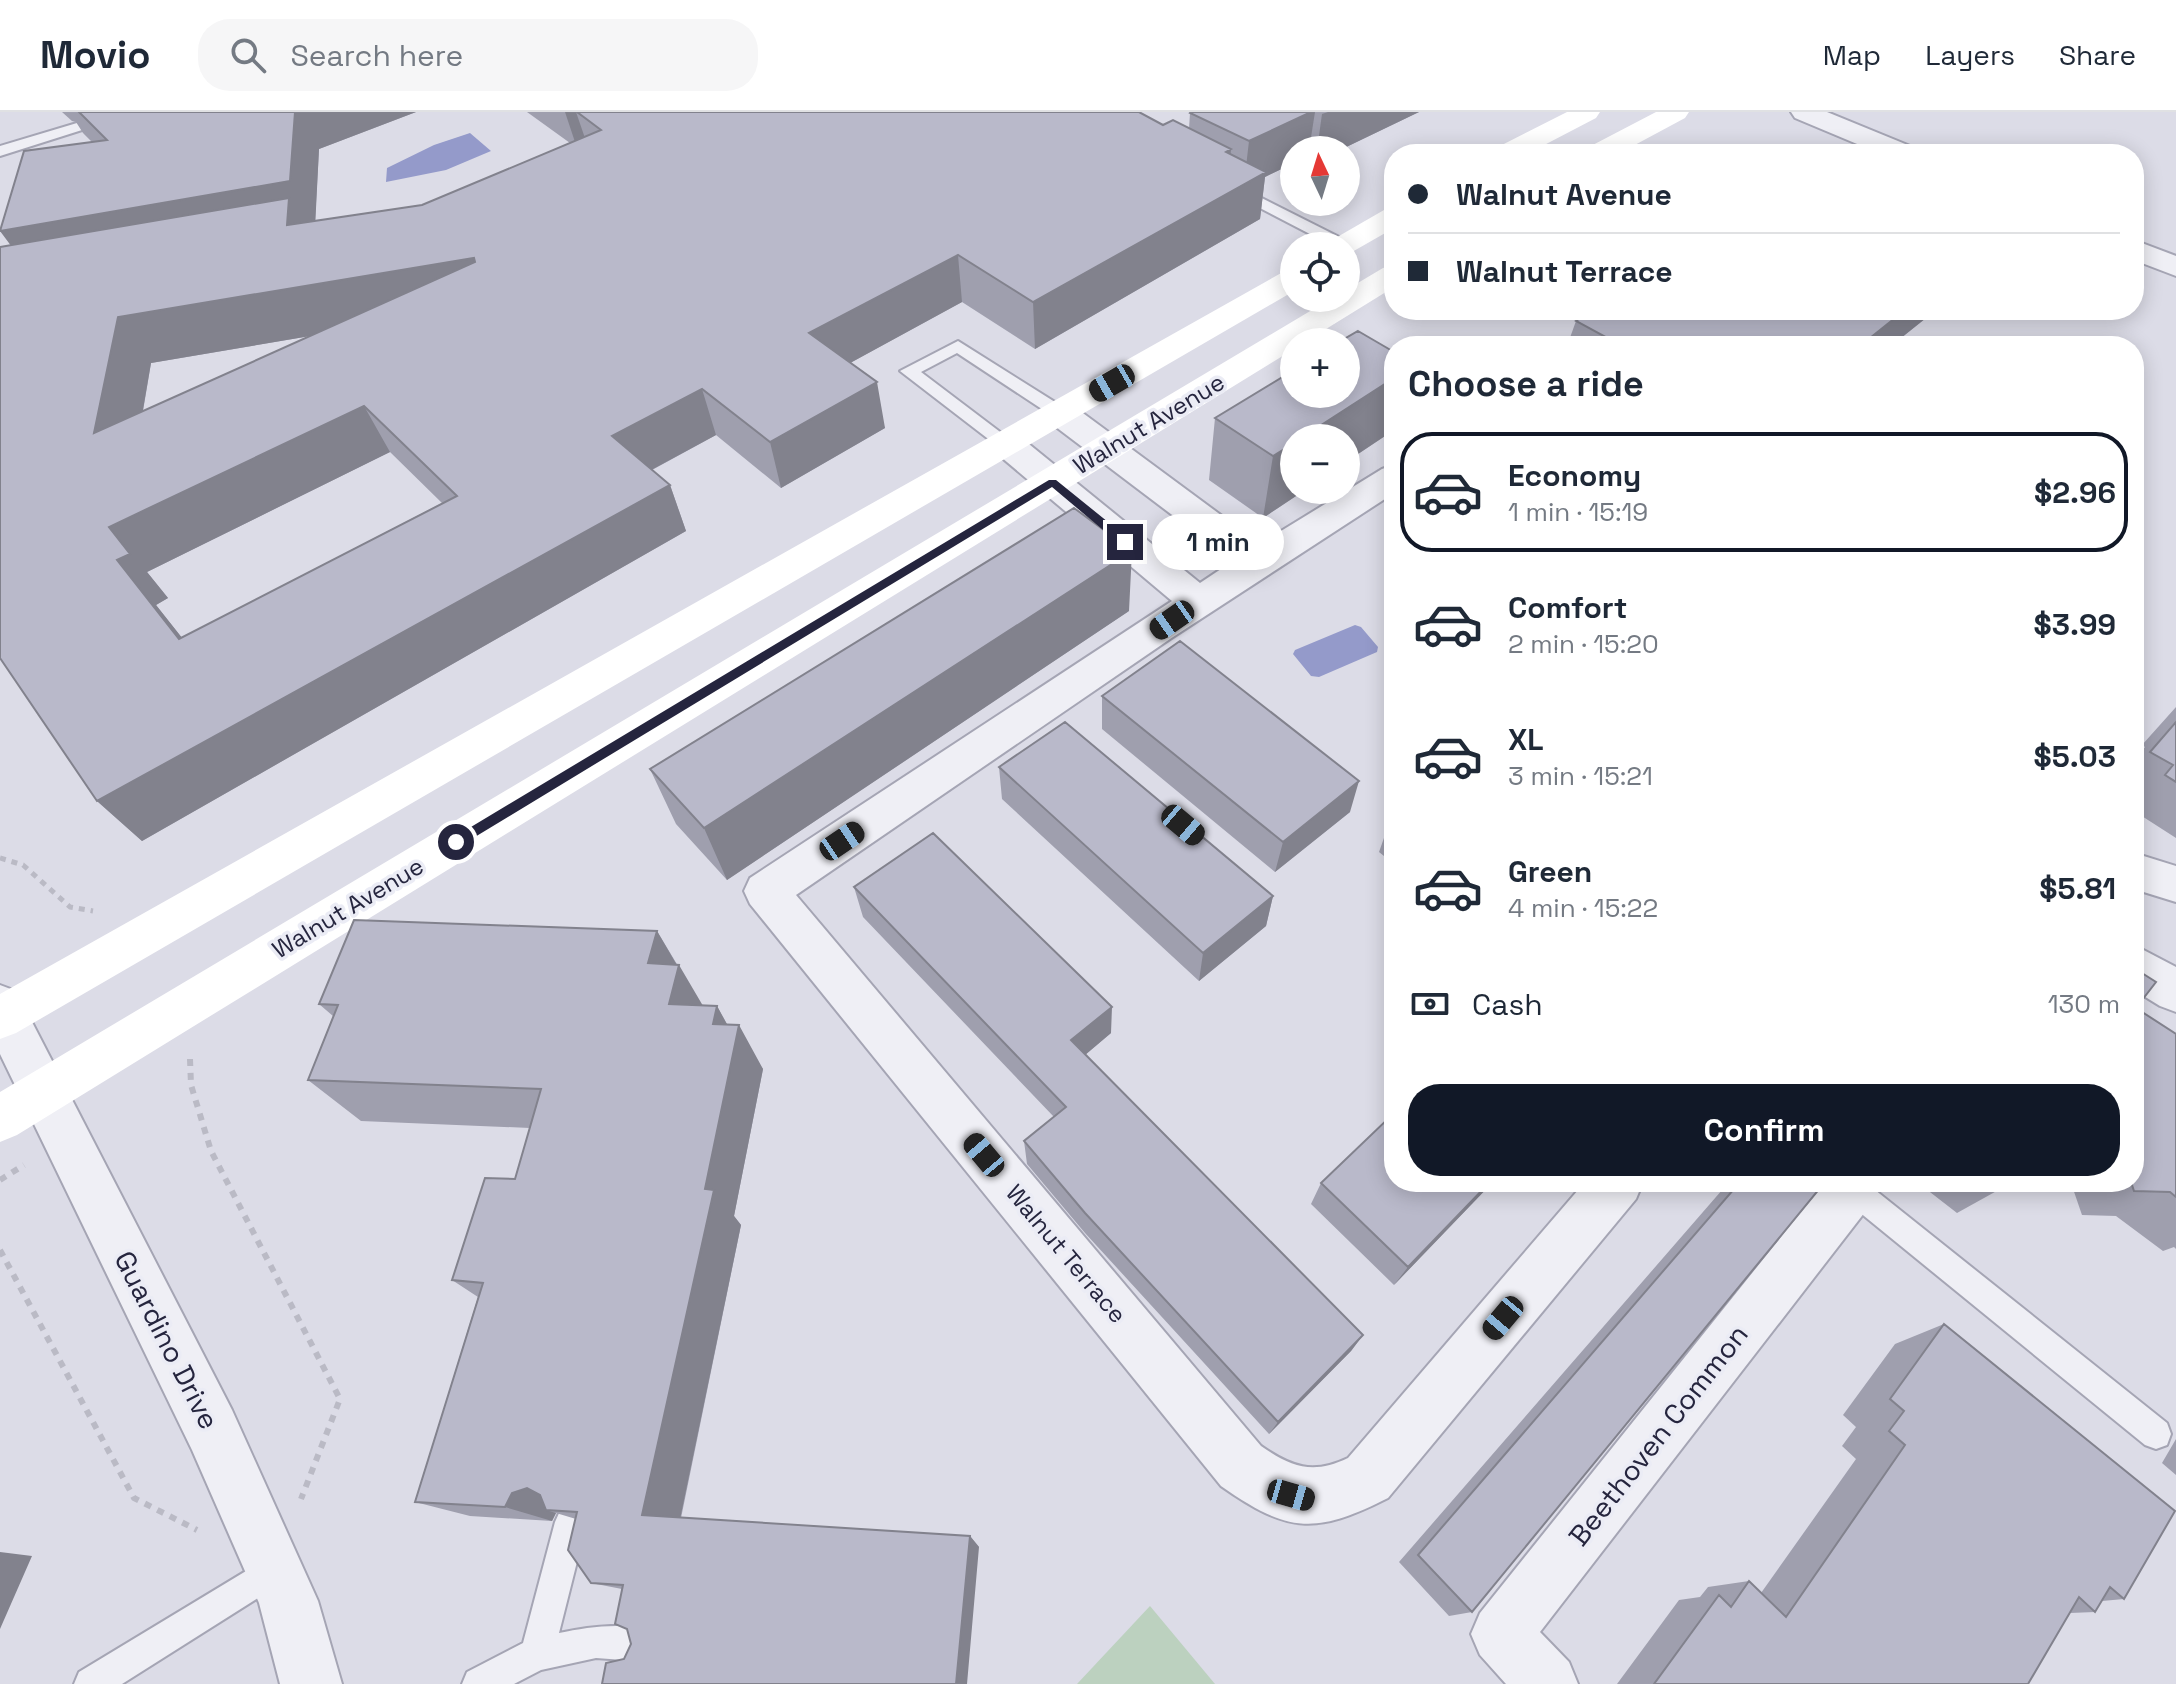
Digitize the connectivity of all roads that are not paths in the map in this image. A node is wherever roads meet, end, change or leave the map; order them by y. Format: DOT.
graph roads {
  1 [pos="1587,112"];
  2 [pos="1676,112"];
  3 [pos="1804,112"];
  4 [pos="77,127"];
  5 [pos="1525,144"];
  6 [pos="1616,144"];
  7 [pos="1881,144"];
  8 [pos="0,151"];
  9 [pos="1215,179"];
  10 [pos="1384,222"];
  11 [pos="1316,232"];
  12 [pos="1360,236"];
  13 [pos="2144,253"];
  14 [pos="2176,267"];
  15 [pos="1384,280"];
  16 [pos="1280,286"];
  17 [pos="1060,413"];
  18 [pos="1007,444"];
  19 [pos="1108,449"];
  20 [pos="1052,482"];
  21 [pos="1384,483"];
  22 [pos="1258,561"];
  23 [pos="1198,602"];
  24 [pos="2144,874"];
  25 [pos="2176,884"];
  26 [pos="2144,971"];
  27 [pos="2176,992"];
  28 [pos="1,1013"];
  29 [pos="21,1106"];
  30 [pos="1610,1192"];
  31 [pos="1849,1192"];
  32 [pos="1863,1192"];
  33 [pos="2156,1434"];
  34 [pos="571,1522"];
  35 [pos="274,1570"];
  36 [pos="651,1646"];
  37 [pos="537,1654"];
  38 [pos="91,1684"];
  39 [pos="311,1684"];
  40 [pos="479,1684"];
  41 [pos="1547,1684"];
  1 -- 5 [label="main road"];
  2 -- 6 [label="main road"];
  3 -- 7 [label="street"];
  4 -- 8 [label="lane"];
  9 -- 11 [label="lane"];
  10 -- 12 [label="main road"];
  13 -- 14 [label="street"];
  15 -- 19 [label="main road, Walnut Avenue"];
  16 -- 17 [label="main road"];
  17 -- 18 [label="main road"];
  17 -- 18 [label="lane"];
  17 -- 19 [label="street"];
  18 -- 20 [label="street"];
  18 -- 28 [label="main road"];
  19 -- 20 [label="main road, Walnut Avenue"];
  19 -- 22 [label="street"];
  20 -- 23 [label="street"];
  20 -- 29 [label="main road, Walnut Avenue"];
  21 -- 22 [label="street, Walnut Terrace"];
  22 -- 23 [label="street, Walnut Terrace"];
  23 -- 30 [label="street, Walnut Terrace"];
  24 -- 25 [label="street"];
  26 -- 27 [label="street"];
  28 -- 29 [label="street, Guardino Drive"];
  29 -- 35 [label="street, Guardino Drive"];
  31 -- 41 [label="street, Beethoven Common"];
  32 -- 33 [label="lane"];
  34 -- 37 [label="lane"];
  35 -- 38 [label="lane"];
  35 -- 39 [label="street, Guardino Drive"];
  36 -- 37 [label="lane"];
  37 -- 40 [label="lane"];
}
